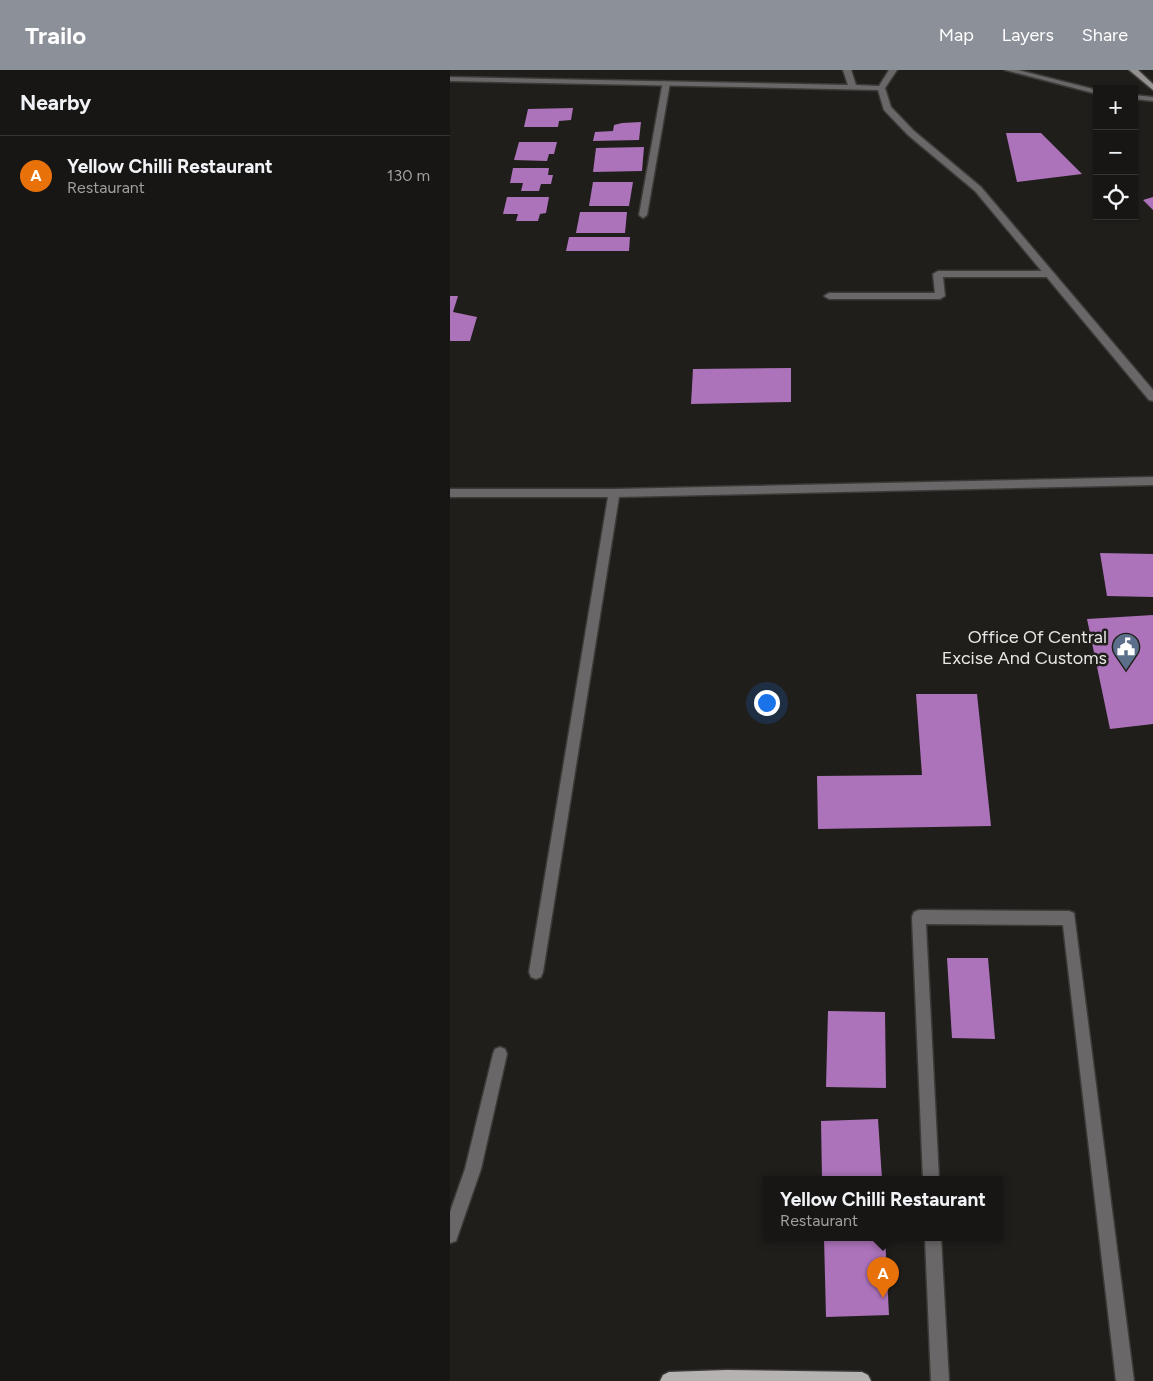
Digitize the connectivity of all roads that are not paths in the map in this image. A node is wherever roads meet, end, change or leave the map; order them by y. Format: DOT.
graph roads {
  1 [pos="847,70"];
  2 [pos="893,70"];
  3 [pos="1009,70"];
  4 [pos="1134,70"];
  5 [pos="450,79"];
  6 [pos="666,83"];
  7 [pos="853,87"];
  8 [pos="881,88"];
  9 [pos="1153,88"];
  10 [pos="1093,91"];
  11 [pos="1138,97"];
  12 [pos="1153,99"];
  13 [pos="642,215"];
  14 [pos="1050,274"];
  15 [pos="829,296"];
  16 [pos="1153,398"];
  17 [pos="1153,481"];
  18 [pos="450,493"];
  19 [pos="614,493"];
  20 [pos="536,972"];
  21 [pos="500,1054"];
  22 [pos="931,1176"];
  23 [pos="450,1235"];
  24 [pos="933,1241"];
  25 [pos="669,1381"];
  26 [pos="862,1381"];
  27 [pos="940,1381"];
  28 [pos="1125,1381"];
  1 -- 7 [label="street"];
  2 -- 8 [label="street"];
  3 -- 10 [label="street"];
  4 -- 9 [label="main road"];
  5 -- 6 [label="street"];
  6 -- 7 [label="street"];
  6 -- 13 [label="street"];
  7 -- 8 [label="street"];
  8 -- 14 [label="street"];
  11 -- 12 [label="street"];
  14 -- 15 [label="street"];
  14 -- 16 [label="street"];
  17 -- 19 [label="street"];
  18 -- 19 [label="street"];
  19 -- 20 [label="street"];
  21 -- 23 [label="street"];
  22 -- 28 [label="street"];
  24 -- 27 [label="street"];
  25 -- 26 [label="main road"];
}
